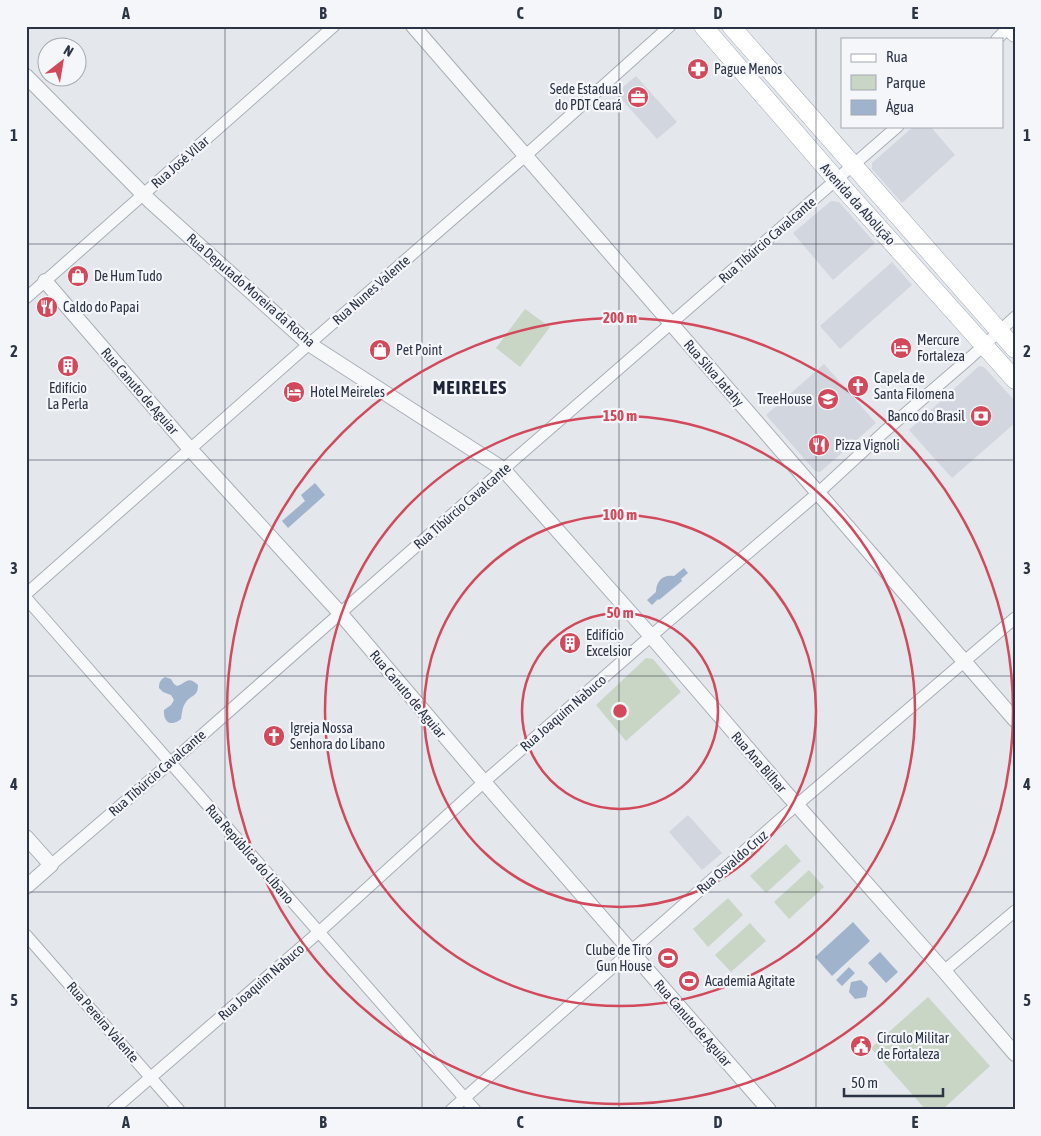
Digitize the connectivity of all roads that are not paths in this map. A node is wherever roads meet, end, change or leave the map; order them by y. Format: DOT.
graph roads {
  1 [pos="334,26"];
  2 [pos="413,26"];
  3 [pos="670,26"];
  4 [pos="703,26"];
  5 [pos="731,26"];
  6 [pos="26,76"];
  7 [pos="896,128"];
  8 [pos="526,156"];
  9 [pos="854,165"];
  10 [pos="837,180"];
  11 [pos="143,194"];
  12 [pos="45,281"];
  13 [pos="26,298"];
  14 [pos="1015,317"];
  15 [pos="671,324"];
  16 [pos="999,331"];
  17 [pos="309,344"];
  18 [pos="984,345"];
  19 [pos="1015,349"];
  20 [pos="1015,380"];
  21 [pos="190,449"];
  22 [pos="503,469"];
  23 [pos="818,493"];
  24 [pos="26,596"];
  25 [pos="340,613"];
  26 [pos="1015,618"];
  27 [pos="651,636"];
  28 [pos="964,662"];
  29 [pos="1015,720"];
  30 [pos="170,762"];
  31 [pos="484,782"];
  32 [pos="796,806"];
  33 [pos="26,837"];
  34 [pos="51,865"];
  35 [pos="26,887"];
  36 [pos="1015,910"];
  37 [pos="319,932"];
  38 [pos="26,935"];
  39 [pos="631,951"];
  40 [pos="944,972"];
  41 [pos="1015,1054"];
  42 [pos="151,1077"];
  43 [pos="464,1098"];
  44 [pos="113,1110"];
  45 [pos="180,1110"];
  46 [pos="451,1110"];
  47 [pos="475,1110"];
  48 [pos="768,1110"];
  1 -- 11 [label="street, Rua José Vilar"];
  2 -- 8 [label="street, Rua Silva Jatahy"];
  3 -- 8 [label="street, Rua Nunes Valente"];
  4 -- 10 [label="main road, Avenida da Abolição"];
  5 -- 9 [label="main road, Avenida da Abolição"];
  6 -- 11 [label="street, Rua Deputado Moreira da Rocha"];
  7 -- 9 [label="street, Rua Tibúrcio Cavalcante"];
  8 -- 15 [label="street, Rua Silva Jatahy"];
  8 -- 17 [label="street, Rua Nunes Valente"];
  9 -- 10 [label="street, Rua Tibúrcio Cavalcante"];
  9 -- 16 [label="main road, Avenida da Abolição"];
  10 -- 15 [label="street, Rua Tibúrcio Cavalcante"];
  10 -- 18 [label="main road, Avenida da Abolição"];
  11 -- 12 [label="street, Rua José Vilar"];
  11 -- 17 [label="street, Rua Deputado Moreira da Rocha"];
  12 -- 13 [label="street, Rua José Vilar"];
  12 -- 21 [label="street, Rua Canuto de Aguiar"];
  14 -- 16 [label="street, Rua Joaquim Nabuco"];
  15 -- 22 [label="street, Rua Tibúrcio Cavalcante"];
  15 -- 23 [label="street, Rua Silva Jatahy"];
  16 -- 18 [label="street, Rua Joaquim Nabuco"];
  16 -- 19 [label="main road, Avenida da Abolição"];
  17 -- 21 [label="street, Rua Nunes Valente"];
  17 -- 22 [label="street, Rua Deputado Moreira da Rocha"];
  18 -- 20 [label="main road, Avenida da Abolição"];
  18 -- 23 [label="street, Rua Joaquim Nabuco"];
  21 -- 24 [label="street, Rua Nunes Valente"];
  21 -- 25 [label="street, Rua Canuto de Aguiar"];
  22 -- 25 [label="street, Rua Tibúrcio Cavalcante"];
  22 -- 27 [label="street, Rua Ana Bilhar"];
  23 -- 27 [label="street, Rua Joaquim Nabuco"];
  23 -- 28 [label="street, Rua Silva Jatahy"];
  24 -- 30 [label="street, Rua República do Líbano"];
  25 -- 30 [label="street, Rua Tibúrcio Cavalcante"];
  25 -- 31 [label="street, Rua Canuto de Aguiar"];
  26 -- 28 [label="street, Rua Osvaldo Cruz"];
  27 -- 31 [label="street, Rua Joaquim Nabuco"];
  27 -- 32 [label="street, Rua Ana Bilhar"];
  28 -- 29 [label="street, Rua Silva Jatahy"];
  28 -- 32 [label="street, Rua Osvaldo Cruz"];
  30 -- 34 [label="street, Rua Tibúrcio Cavalcante"];
  30 -- 37 [label="street, Rua República do Líbano"];
  31 -- 37 [label="street, Rua Joaquim Nabuco"];
  31 -- 39 [label="street, Rua Canuto de Aguiar"];
  32 -- 39 [label="street, Rua Osvaldo Cruz"];
  32 -- 40 [label="street, Rua Ana Bilhar"];
  33 -- 34 [label="street"];
  34 -- 35 [label="street, Rua Tibúrcio Cavalcante"];
  36 -- 40 [label="street"];
  37 -- 42 [label="street, Rua Joaquim Nabuco"];
  37 -- 43 [label="street, Rua República do Líbano"];
  38 -- 42 [label="street, Rua Pereira Valente"];
  39 -- 43 [label="street, Rua Osvaldo Cruz"];
  39 -- 48 [label="street, Rua Canuto de Aguiar"];
  40 -- 41 [label="street, Rua Ana Bilhar"];
  42 -- 44 [label="street, Rua Joaquim Nabuco"];
  42 -- 45 [label="street, Rua Pereira Valente"];
  43 -- 46 [label="street, Rua Osvaldo Cruz"];
  43 -- 47 [label="street, Rua República do Líbano"];
}
